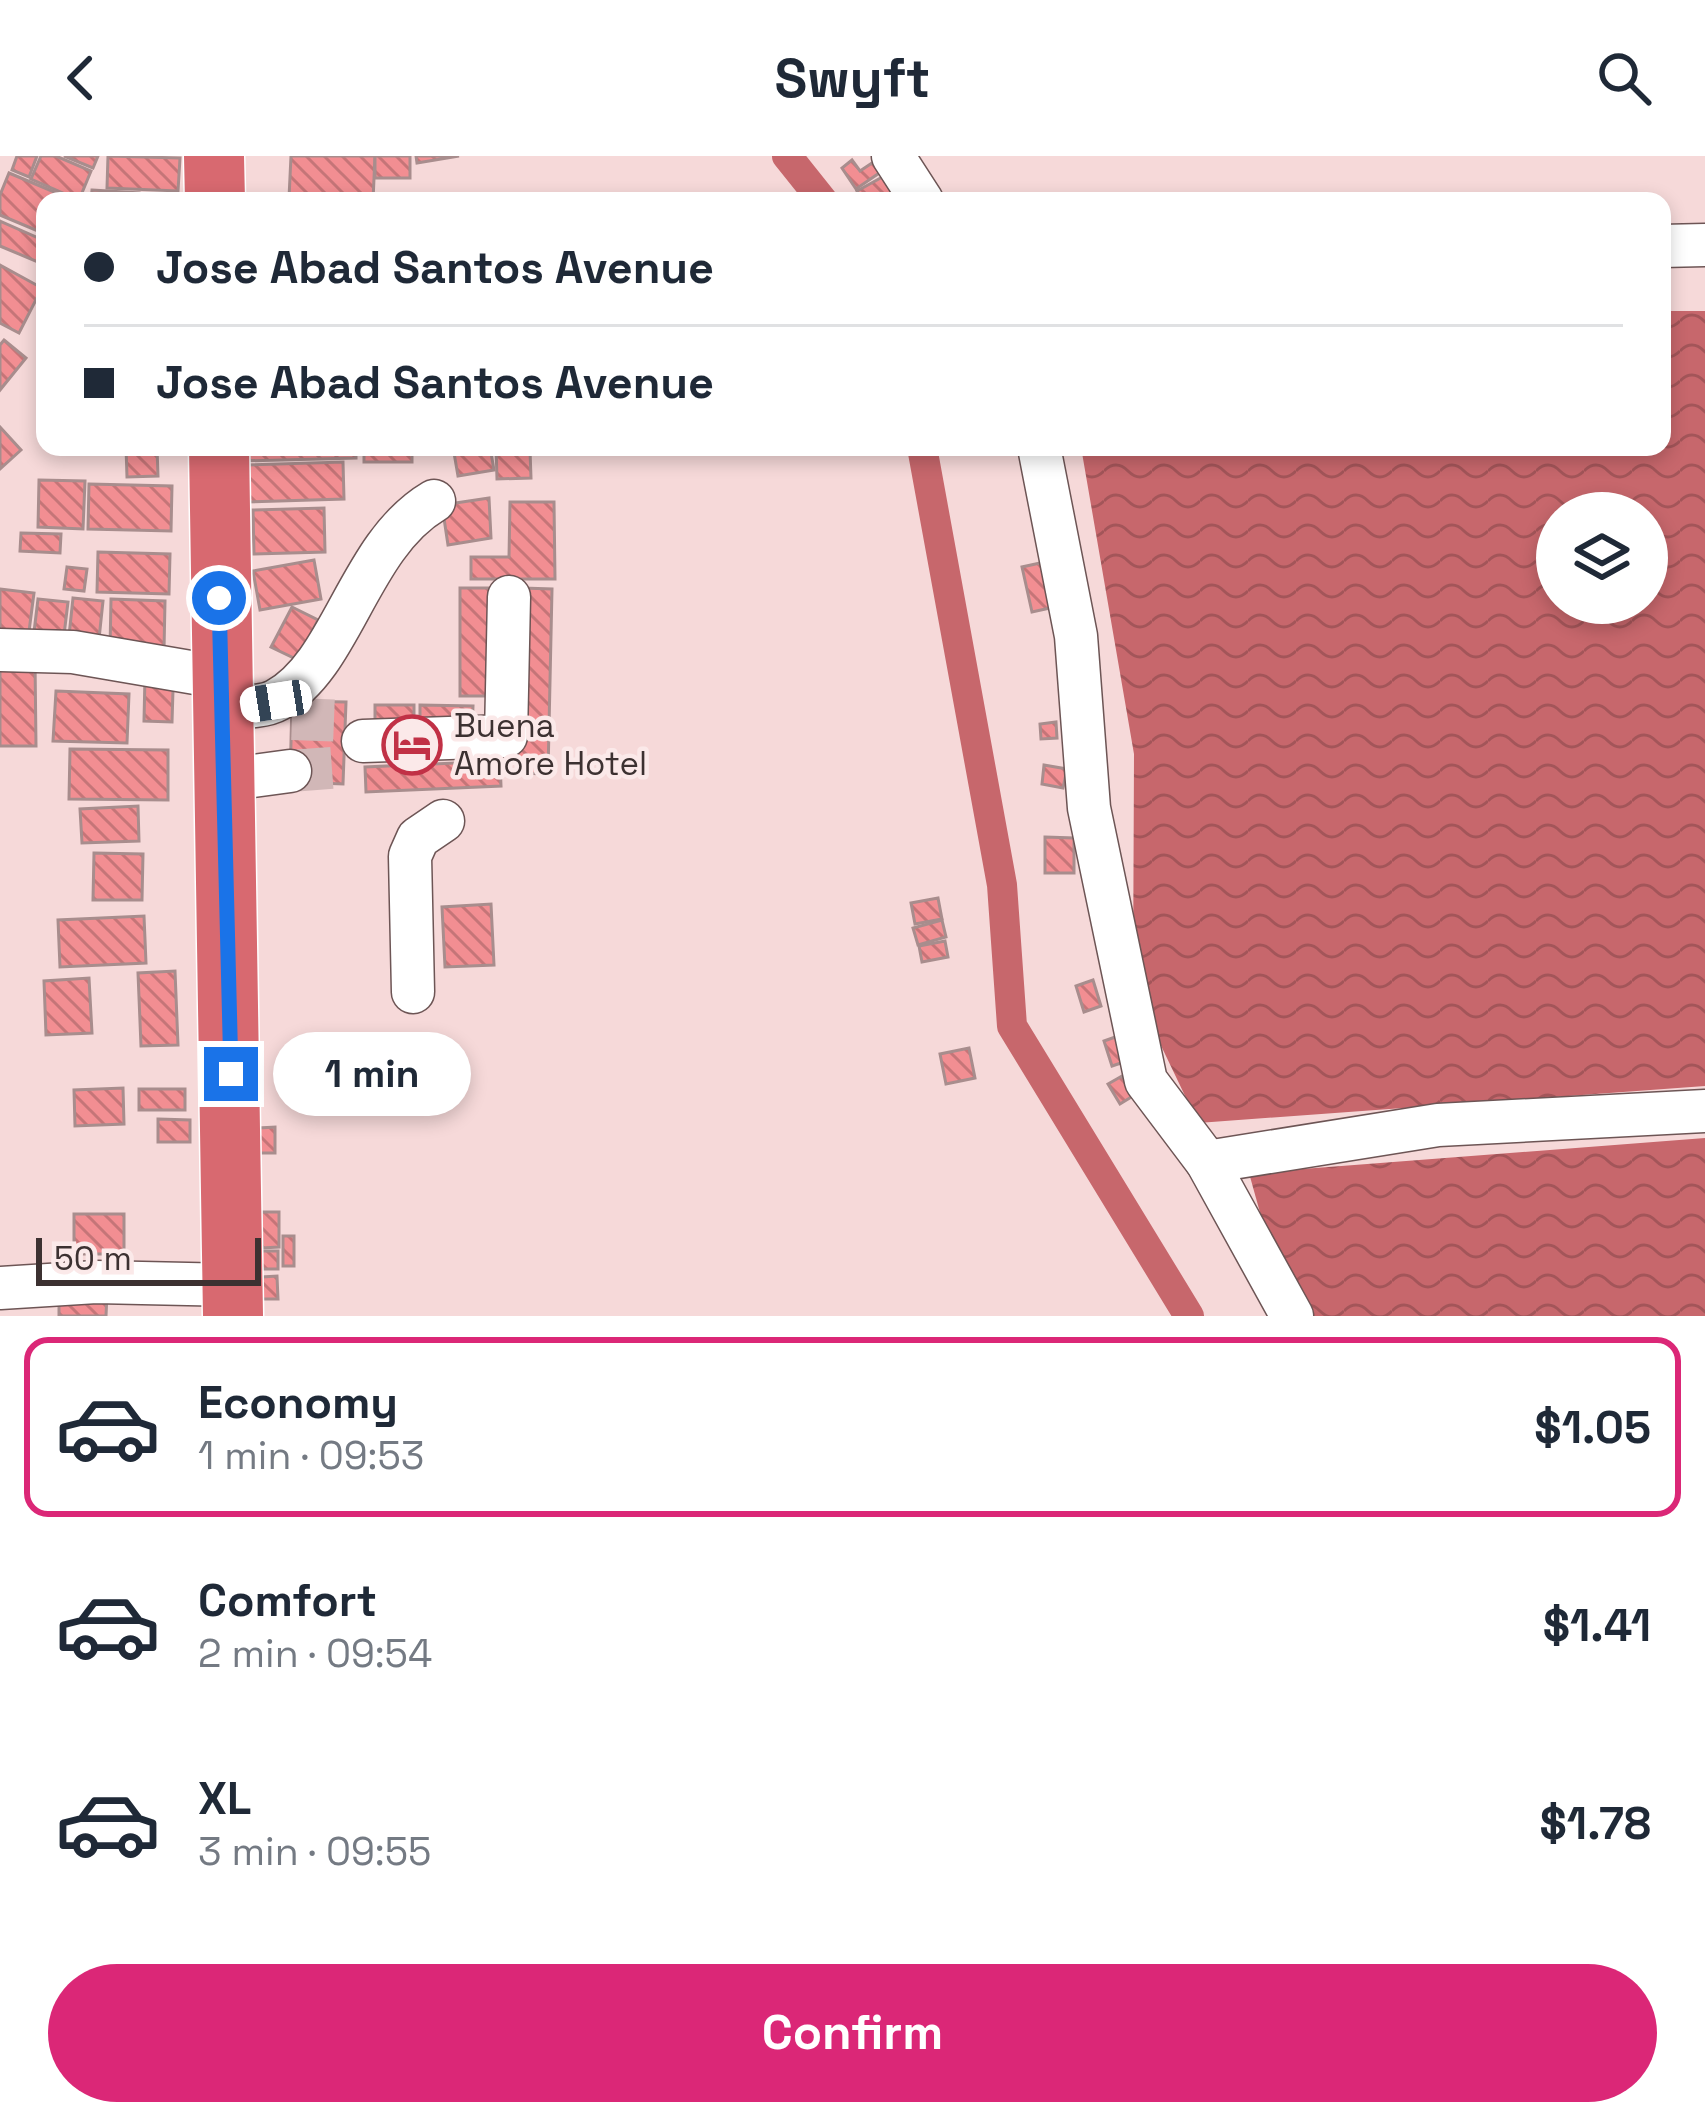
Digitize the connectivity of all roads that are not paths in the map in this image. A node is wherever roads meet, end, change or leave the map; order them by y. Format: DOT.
graph roads {
  1 [pos="214,156"];
  2 [pos="893,156"];
  3 [pos="215,192"];
  4 [pos="916,192"];
  5 [pos="1705,245"];
  6 [pos="1671,246"];
  7 [pos="219,456"];
  8 [pos="1041,456"];
  9 [pos="434,501"];
  10 [pos="509,597"];
  11 [pos="0,650"];
  12 [pos="220,700"];
  13 [pos="292,719"];
  14 [pos="351,743"];
  15 [pos="290,771"];
  16 [pos="223,780"];
  17 [pos="443,821"];
  18 [pos="412,992"];
  19 [pos="1705,1111"];
  20 [pos="1207,1162"];
  21 [pos="0,1288"];
  22 [pos="233,1301"];
  23 [pos="1292,1316"];
  1 -- 3 [label="highway"];
  2 -- 4 [label="street"];
  5 -- 6 [label="street"];
  7 -- 12 [label="highway"];
  8 -- 20 [label="street"];
  9 -- 12 [label="street"];
  10 -- 14 [label="street"];
  11 -- 12 [label="street"];
  12 -- 13 [label="street"];
  12 -- 16 [label="highway"];
  15 -- 16 [label="street"];
  16 -- 22 [label="highway"];
  17 -- 18 [label="street"];
  19 -- 20 [label="street"];
  20 -- 23 [label="street"];
  21 -- 22 [label="street"];
}
